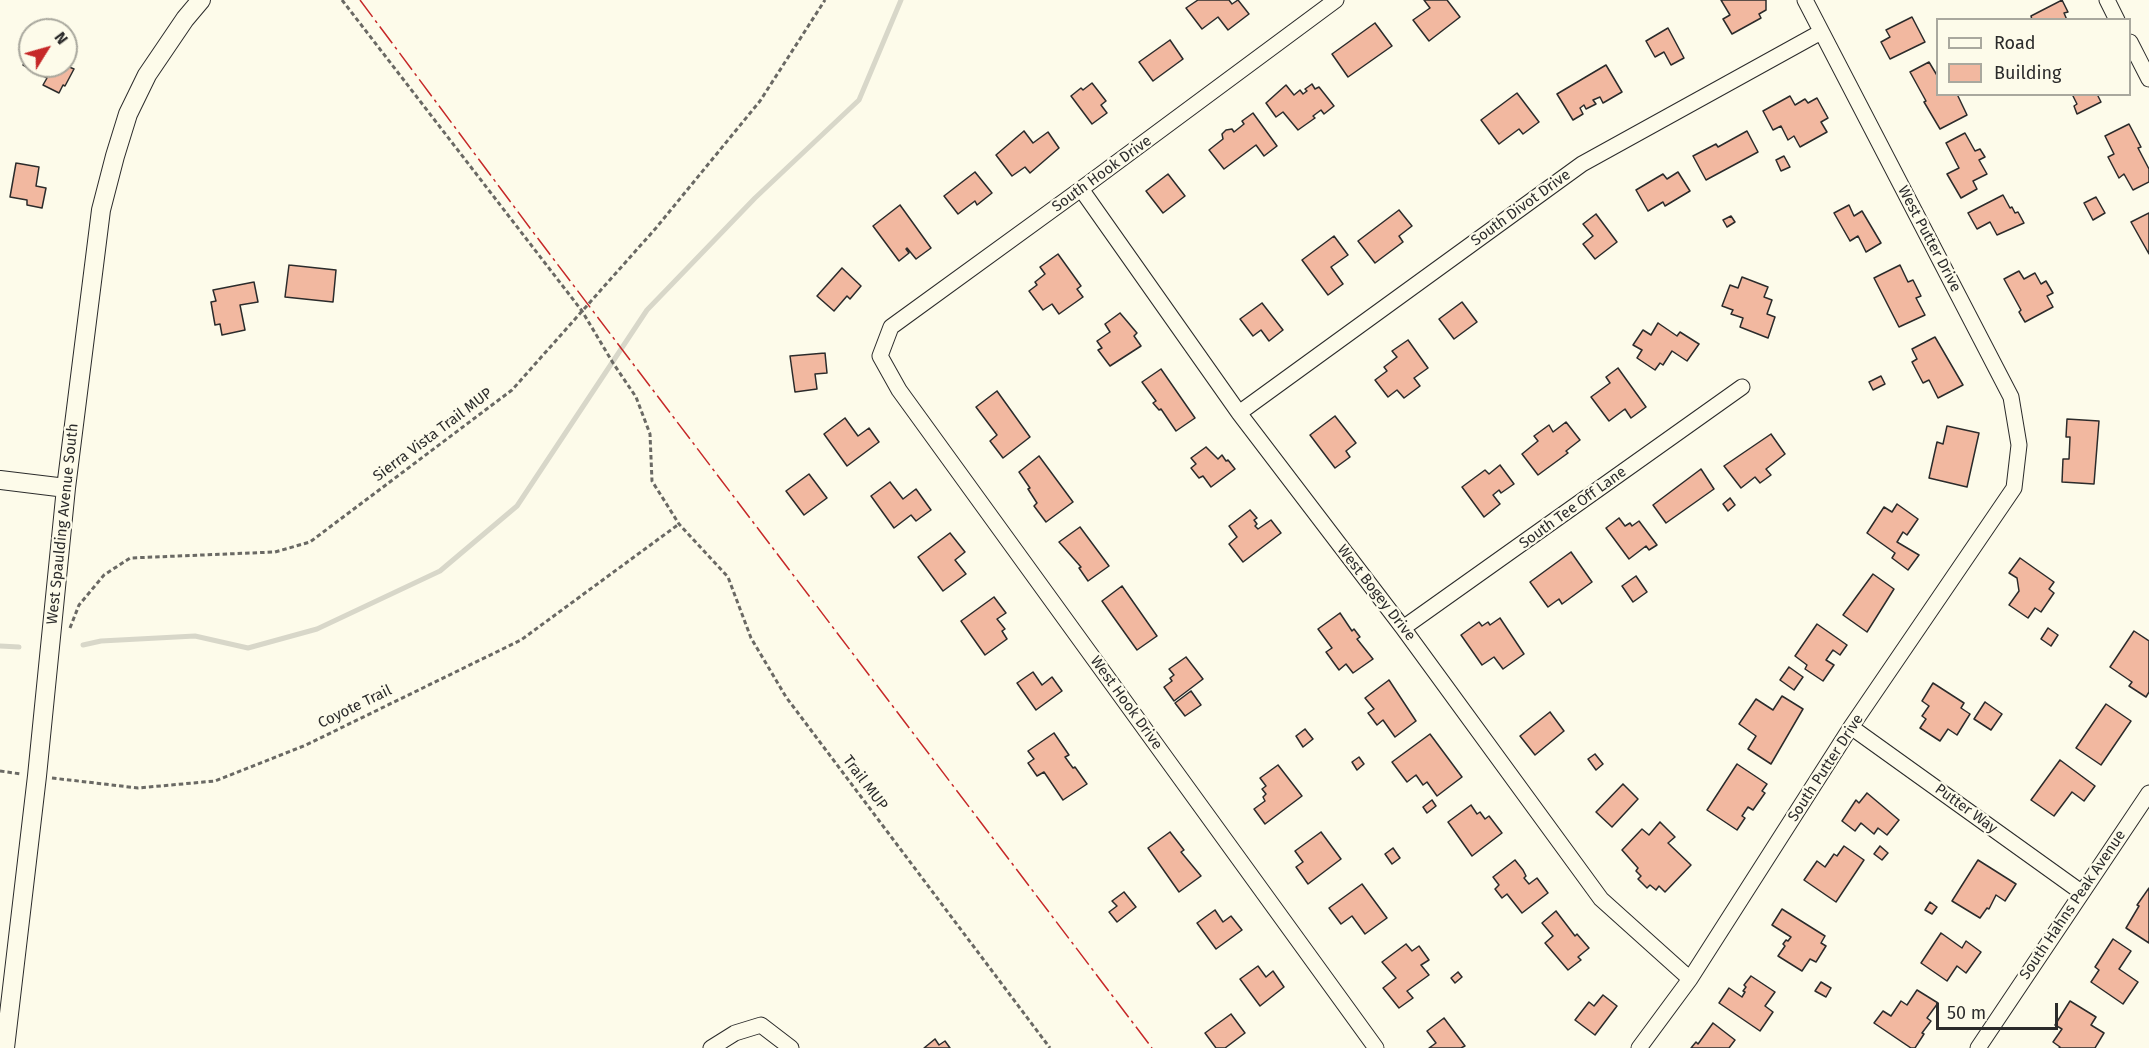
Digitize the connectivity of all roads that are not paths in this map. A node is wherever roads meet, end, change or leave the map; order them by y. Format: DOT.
graph roads {
  1 [pos="201,0"];
  2 [pos="1336,0"];
  3 [pos="1805,0"];
  4 [pos="2107,0"];
  5 [pos="2116,18"];
  6 [pos="1821,32"];
  7 [pos="2131,44"];
  8 [pos="2149,79"];
  9 [pos="1081,189"];
  10 [pos="880,356"];
  11 [pos="1742,387"];
  12 [pos="1239,413"];
  13 [pos="0,480"];
  14 [pos="66,488"];
  15 [pos="2014,488"];
  16 [pos="1403,628"];
  17 [pos="1851,727"];
  18 [pos="2149,794"];
  19 [pos="2081,892"];
  20 [pos="1690,979"];
  21 [pos="5,1048"];
  22 [pos="711,1048"];
  23 [pos="791,1048"];
  24 [pos="1376,1048"];
  25 [pos="1639,1048"];
  26 [pos="1978,1048"];
  1 -- 14 [label="street, West Spaulding Avenue South"];
  2 -- 9 [label="street, South Hook Drive"];
  3 -- 6 [label="street, West Putter Drive"];
  4 -- 5 [label="street"];
  6 -- 12 [label="street, South Divot Drive"];
  6 -- 15 [label="street, West Putter Drive"];
  7 -- 8 [label="street"];
  9 -- 10 [label="street, South Hook Drive"];
  9 -- 12 [label="street, West Bogey Drive"];
  10 -- 24 [label="street, West Hook Drive"];
  11 -- 16 [label="street, South Tee Off Lane"];
  12 -- 16 [label="street, West Bogey Drive"];
  13 -- 14 [label="street"];
  14 -- 21 [label="street, West Spaulding Avenue South"];
  15 -- 17 [label="street, South Putter Drive"];
  16 -- 20 [label="street, West Bogey Drive"];
  17 -- 19 [label="street, Putter Way"];
  17 -- 20 [label="street, South Putter Drive"];
  18 -- 19 [label="street, South Hahns Peak Avenue"];
  19 -- 26 [label="street, South Hahns Peak Avenue"];
  20 -- 25 [label="street, South Putter Drive"];
  22 -- 23 [label="street"];
}
